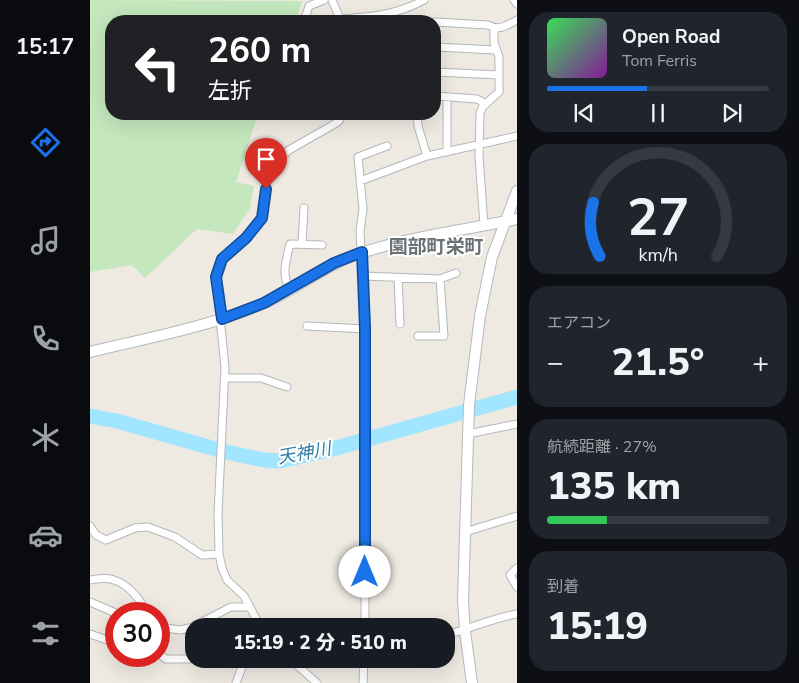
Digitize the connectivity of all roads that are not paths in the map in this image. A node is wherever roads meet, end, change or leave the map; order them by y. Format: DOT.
graph roads {
  1 [pos="324,0"];
  2 [pos="332,0"];
  3 [pos="424,0"];
  4 [pos="514,0"];
  5 [pos="516,4"];
  6 [pos="306,15"];
  7 [pos="339,15"];
  8 [pos="386,15"];
  9 [pos="516,20"];
  10 [pos="441,22"];
  11 [pos="494,28"];
  12 [pos="441,47"];
  13 [pos="496,50"];
  14 [pos="441,72"];
  15 [pos="499,75"];
  16 [pos="441,97"];
  17 [pos="447,98"];
  18 [pos="486,104"];
  19 [pos="339,120"];
  20 [pos="418,120"];
  21 [pos="516,136"];
  22 [pos="480,144"];
  23 [pos="387,146"];
  24 [pos="447,152"];
  25 [pos="427,156"];
  26 [pos="360,181"];
  27 [pos="516,191"];
  28 [pos="304,208"];
  29 [pos="516,219"];
  30 [pos="504,222"];
  31 [pos="484,226"];
  32 [pos="302,244"];
  33 [pos="322,245"];
  34 [pos="362,252"];
  35 [pos="456,273"];
  36 [pos="363,276"];
  37 [pos="398,278"];
  38 [pos="440,279"];
  39 [pos="290,290"];
  40 [pos="222,319"];
  41 [pos="400,324"];
  42 [pos="307,326"];
  43 [pos="365,328"];
  44 [pos="418,336"];
  45 [pos="90,352"];
  46 [pos="224,378"];
  47 [pos="287,387"];
  48 [pos="516,424"];
  49 [pos="468,434"];
  50 [pos="516,516"];
  51 [pos="90,526"];
  52 [pos="465,532"];
  53 [pos="219,554"];
  54 [pos="516,568"];
  55 [pos="90,580"];
  56 [pos="516,587"];
  57 [pos="90,602"];
  58 [pos="140,602"];
  59 [pos="249,607"];
  60 [pos="105,608"];
  61 [pos="516,614"];
  62 [pos="211,618"];
  63 [pos="255,618"];
  64 [pos="364,618"];
  65 [pos="170,629"];
  66 [pos="185,629"];
  67 [pos="465,630"];
  68 [pos="455,633"];
  69 [pos="90,634"];
  70 [pos="105,639"];
  71 [pos="170,658"];
  72 [pos="185,659"];
  73 [pos="242,668"];
  74 [pos="300,668"];
  75 [pos="364,668"];
  76 [pos="236,683"];
  77 [pos="317,683"];
  78 [pos="363,683"];
  79 [pos="472,683"];
  1 -- 6 [label="street"];
  2 -- 7 [label="street"];
  3 -- 8 [label="street"];
  4 -- 5 [label="street"];
  9 -- 11 [label="street"];
  10 -- 11 [label="street"];
  11 -- 13 [label="street"];
  12 -- 13 [label="street"];
  13 -- 15 [label="street"];
  14 -- 15 [label="street"];
  15 -- 18 [label="street"];
  16 -- 17 [label="street"];
  17 -- 18 [label="street"];
  17 -- 24 [label="street"];
  18 -- 22 [label="street"];
  19 -- 40 [label="street"];
  20 -- 25 [label="street"];
  21 -- 22 [label="street"];
  22 -- 24 [label="street"];
  22 -- 31 [label="street"];
  23 -- 26 [label="street"];
  24 -- 25 [label="street"];
  25 -- 26 [label="street"];
  26 -- 34 [label="street"];
  27 -- 30 [label="street"];
  28 -- 32 [label="street"];
  29 -- 30 [label="street"];
  30 -- 31 [label="street"];
  30 -- 49 [label="street"];
  31 -- 34 [label="street"];
  32 -- 33 [label="street"];
  32 -- 39 [label="street"];
  34 -- 36 [label="street"];
  34 -- 39 [label="street"];
  35 -- 38 [label="street"];
  36 -- 37 [label="street"];
  36 -- 43 [label="street"];
  37 -- 38 [label="street"];
  37 -- 41 [label="street"];
  38 -- 44 [label="street"];
  39 -- 40 [label="street"];
  40 -- 45 [label="street"];
  40 -- 46 [label="street"];
  42 -- 43 [label="street"];
  43 -- 64 [label="street"];
  46 -- 47 [label="street"];
  46 -- 53 [label="street"];
  48 -- 49 [label="street"];
  49 -- 52 [label="street"];
  50 -- 52 [label="street"];
  51 -- 53 [label="street"];
  52 -- 67 [label="street"];
  53 -- 59 [label="street"];
  54 -- 56 [label="street"];
  55 -- 58 [label="street"];
  57 -- 60 [label="street"];
  59 -- 62 [label="street"];
  59 -- 63 [label="street"];
  61 -- 67 [label="street"];
  65 -- 66 [label="street"];
  67 -- 68 [label="street"];
  67 -- 79 [label="street"];
  69 -- 70 [label="street"];
  71 -- 72 [label="street"];
  73 -- 76 [label="street"];
  74 -- 77 [label="street"];
  75 -- 78 [label="street"];
}
